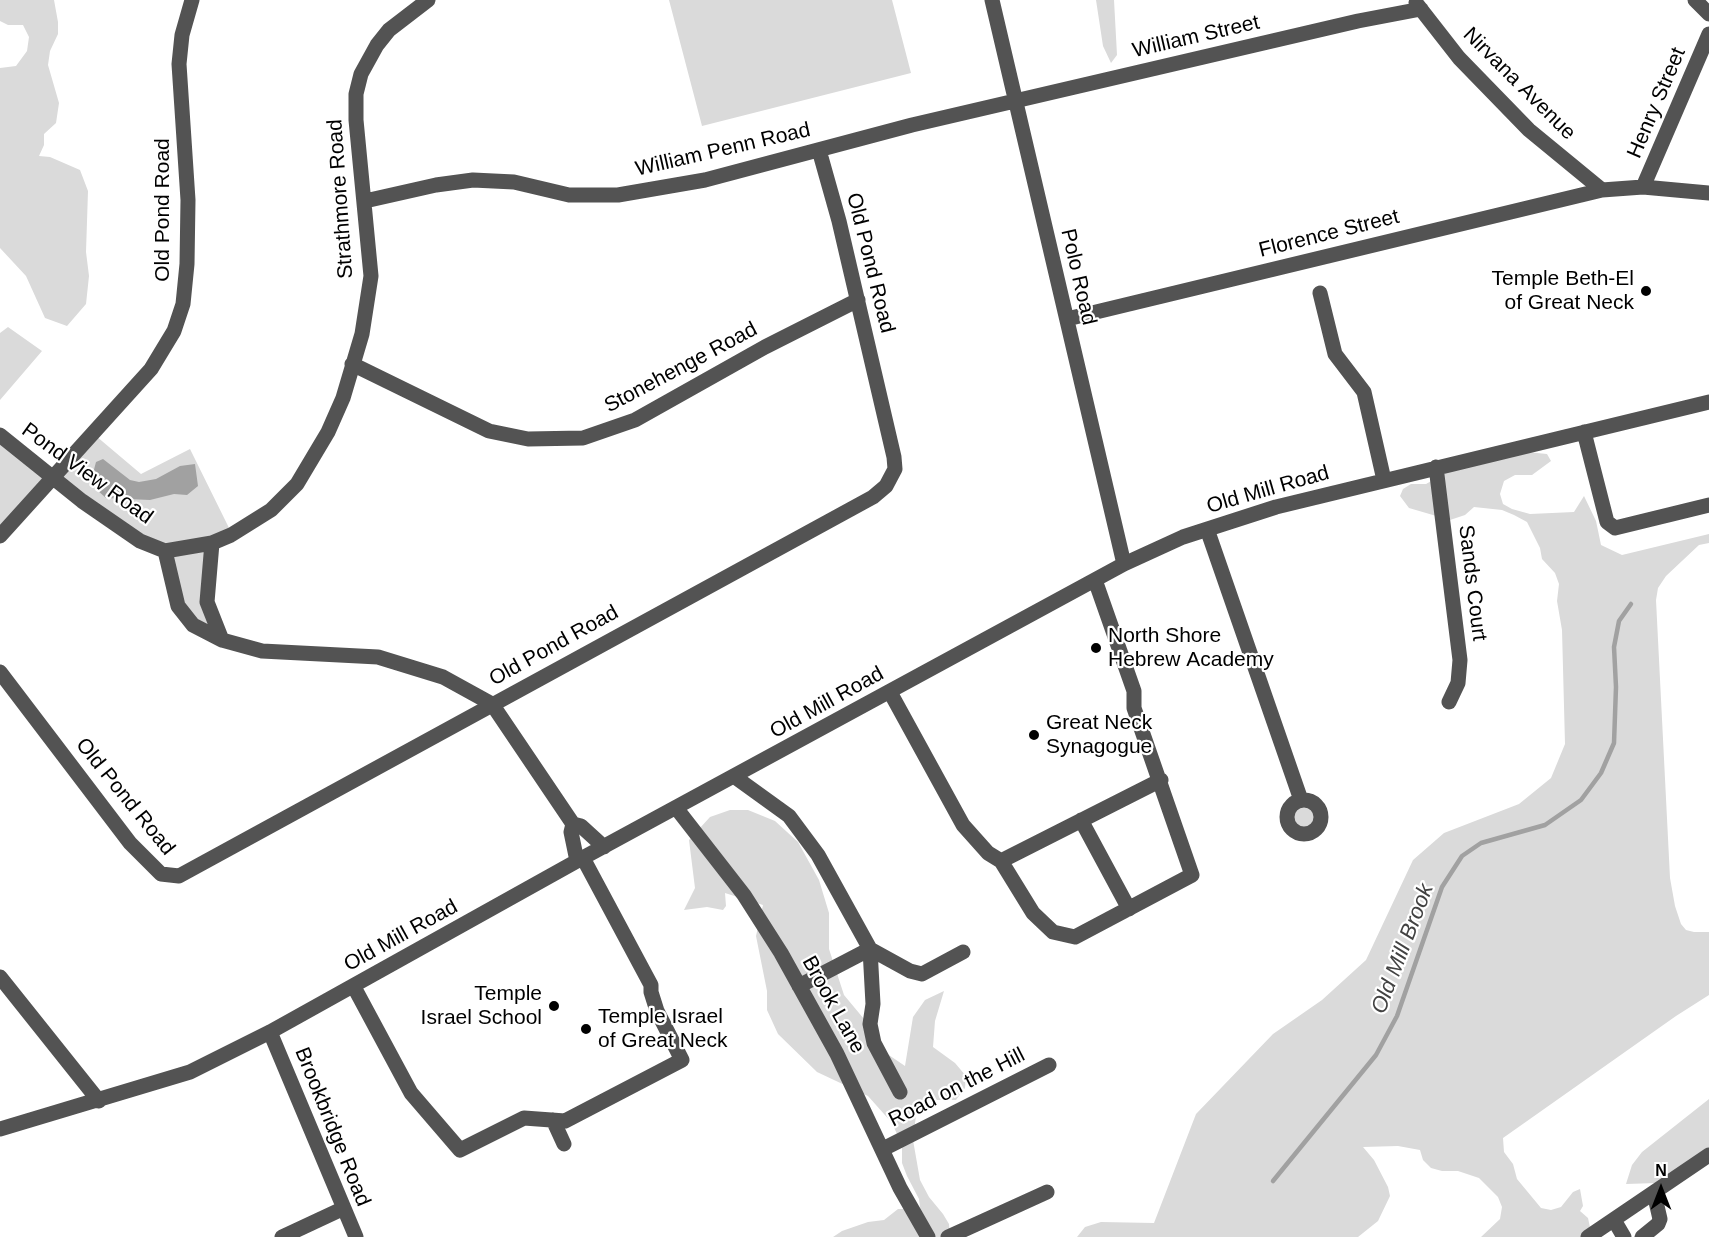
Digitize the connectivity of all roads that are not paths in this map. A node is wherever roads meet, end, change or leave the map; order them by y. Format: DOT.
graph roads {
  1 [pos="192,0"];
  2 [pos="428,0"];
  3 [pos="992,0"];
  4 [pos="1695,0"];
  5 [pos="1418,5"];
  6 [pos="1709,14"];
  7 [pos="1709,34"];
  8 [pos="1016,102"];
  9 [pos="819,150"];
  10 [pos="1643,188"];
  11 [pos="1602,190"];
  12 [pos="1709,193"];
  13 [pos="365,201"];
  14 [pos="1320,293"];
  15 [pos="858,300"];
  16 [pos="1067,320"];
  17 [pos="352,363"];
  18 [pos="1709,402"];
  19 [pos="1584,432"];
  20 [pos="0,435"];
  21 [pos="1436,467"];
  22 [pos="53,478"];
  23 [pos="1384,480"];
  24 [pos="1709,505"];
  25 [pos="1207,529"];
  26 [pos="0,536"];
  27 [pos="212,543"];
  28 [pos="185,548"];
  29 [pos="165,551"];
  30 [pos="1124,564"];
  31 [pos="1095,580"];
  32 [pos="222,640"];
  33 [pos="0,672"];
  34 [pos="890,692"];
  35 [pos="1449,702"];
  36 [pos="492,704"];
  37 [pos="735,777"];
  38 [pos="1161,780"];
  39 [pos="1301,800"];
  40 [pos="677,809"];
  41 [pos="1082,820"];
  42 [pos="573,824"];
  43 [pos="604,847"];
  44 [pos="580,859"];
  45 [pos="1000,861"];
  46 [pos="1129,909"];
  47 [pos="870,949"];
  48 [pos="963,952"];
  49 [pos="0,977"];
  50 [pos="799,986"];
  51 [pos="354,987"];
  52 [pos="270,1032"];
  53 [pos="1049,1065"];
  54 [pos="900,1092"];
  55 [pos="99,1101"];
  56 [pos="553,1120"];
  57 [pos="0,1129"];
  58 [pos="564,1144"];
  59 [pos="883,1149"];
  60 [pos="1709,1155"];
  61 [pos="1047,1192"];
  62 [pos="1654,1193"];
  63 [pos="342,1209"];
  64 [pos="1614,1220"];
  65 [pos="282,1237"];
  66 [pos="356,1237"];
  67 [pos="928,1237"];
  68 [pos="948,1237"];
  69 [pos="1588,1237"];
  70 [pos="1624,1237"];
  71 [pos="1642,1237"];
  1 -- 22 [label="street, Old Pond Road"];
  2 -- 13 [label="street, Strathmore Road"];
  3 -- 8 [label="street, Polo Road"];
  4 -- 6 [label="street"];
  5 -- 8 [label="street, William Street"];
  5 -- 11 [label="street, Nirvana Avenue"];
  7 -- 10 [label="street, Henry Street"];
  8 -- 9 [label="street, William Penn Road"];
  8 -- 16 [label="street, Polo Road"];
  9 -- 13 [label="street, William Penn Road"];
  9 -- 15 [label="street, Old Pond Road"];
  10 -- 11 [label="street"];
  10 -- 12 [label="street"];
  11 -- 16 [label="street, Florence Street"];
  13 -- 17 [label="street, Strathmore Road"];
  14 -- 23 [label="street"];
  15 -- 17 [label="street, Stonehenge Road"];
  15 -- 36 [label="street, Old Pond Road"];
  16 -- 30 [label="street, Polo Road"];
  17 -- 27 [label="street, Strathmore Road"];
  18 -- 19 [label="street, Old Mill Road"];
  19 -- 21 [label="street, Old Mill Road"];
  19 -- 24 [label="street"];
  20 -- 22 [label="street, Pond View Road"];
  21 -- 23 [label="street, Old Mill Road"];
  21 -- 35 [label="street, Sands Court"];
  22 -- 26 [label="street, Old Pond Road"];
  22 -- 29 [label="street, Pond View Road"];
  23 -- 25 [label="street, Old Mill Road"];
  25 -- 30 [label="street, Old Mill Road"];
  25 -- 39 [label="street"];
  27 -- 28 [label="street, Strathmore Road"];
  27 -- 32 [label="street"];
  28 -- 29 [label="street, Pond View Road"];
  29 -- 32 [label="street"];
  30 -- 31 [label="street, Old Mill Road"];
  31 -- 34 [label="street, Old Mill Road"];
  31 -- 38 [label="street"];
  32 -- 36 [label="street"];
  33 -- 36 [label="street, Old Pond Road"];
  34 -- 37 [label="street, Old Mill Road"];
  34 -- 45 [label="street"];
  36 -- 42 [label="street"];
  37 -- 40 [label="street, Old Mill Road"];
  37 -- 47 [label="street"];
  38 -- 41 [label="street"];
  38 -- 46 [label="street"];
  40 -- 43 [label="street, Old Mill Road"];
  40 -- 50 [label="street, Brook Lane"];
  41 -- 45 [label="street"];
  41 -- 46 [label="street"];
  42 -- 43 [label="street"];
  42 -- 44 [label="street"];
  43 -- 44 [label="street, Old Mill Road"];
  44 -- 51 [label="street, Old Mill Road"];
  44 -- 56 [label="street"];
  45 -- 46 [label="street"];
  47 -- 48 [label="street"];
  47 -- 50 [label="street"];
  47 -- 54 [label="street"];
  49 -- 55 [label="street"];
  50 -- 59 [label="street, Brook Lane"];
  51 -- 52 [label="street, Old Mill Road"];
  51 -- 56 [label="street"];
  52 -- 55 [label="street, Old Mill Road"];
  52 -- 63 [label="street, Brookbridge Road"];
  53 -- 59 [label="street, Road on the Hill"];
  55 -- 57 [label="street, Old Mill Road"];
  56 -- 58 [label="street"];
  59 -- 67 [label="street, Brook Lane"];
  60 -- 62 [label="street"];
  61 -- 68 [label="street"];
  62 -- 64 [label="street"];
  62 -- 71 [label="street"];
  63 -- 65 [label="street"];
  63 -- 66 [label="street, Brookbridge Road"];
  64 -- 69 [label="street"];
  64 -- 70 [label="street"];
}
